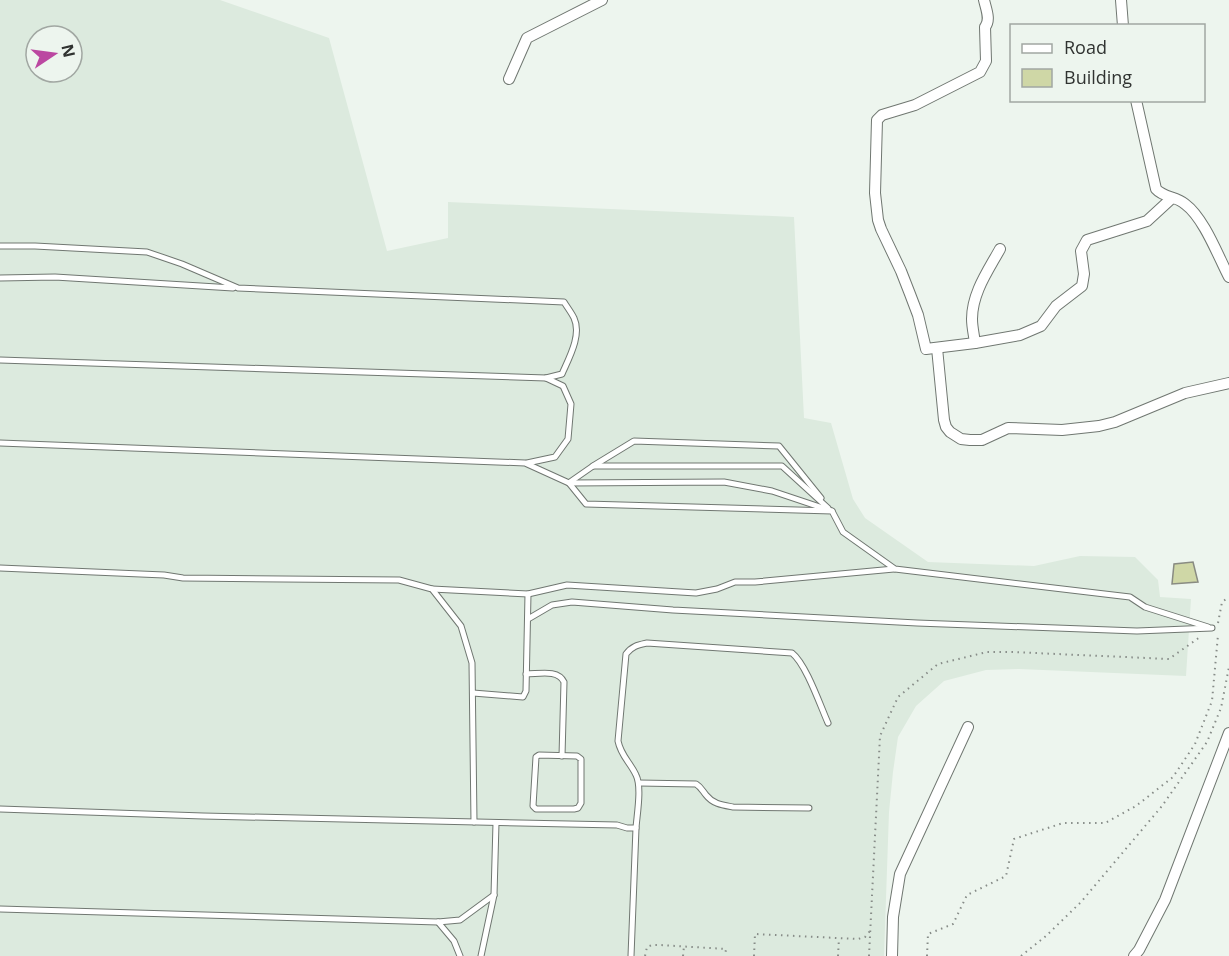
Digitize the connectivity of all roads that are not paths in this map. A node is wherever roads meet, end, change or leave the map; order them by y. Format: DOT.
graph roads {
  1 [pos="602,0"];
  2 [pos="984,0"];
  3 [pos="1121,0"];
  4 [pos="1123,24"];
  5 [pos="509,79"];
  6 [pos="1136,102"];
  7 [pos="1172,198"];
  8 [pos="0,246"];
  9 [pos="1000,249"];
  10 [pos="1229,277"];
  11 [pos="0,278"];
  12 [pos="238,288"];
  13 [pos="975,343"];
  14 [pos="937,348"];
  15 [pos="0,360"];
  16 [pos="546,378"];
  17 [pos="1229,383"];
  18 [pos="1,443"];
  19 [pos="525,463"];
  20 [pos="593,466"];
  21 [pos="569,483"];
  22 [pos="832,511"];
  23 [pos="0,568"];
  24 [pos="895,569"];
  25 [pos="432,589"];
  26 [pos="528,594"];
  27 [pos="528,619"];
  28 [pos="526,674"];
  29 [pos="473,693"];
  30 [pos="828,723"];
  31 [pos="968,727"];
  32 [pos="1229,733"];
  33 [pos="562,756"];
  34 [pos="639,783"];
  35 [pos="809,808"];
  36 [pos="0,809"];
  37 [pos="549,809"];
  38 [pos="474,822"];
  39 [pos="496,823"];
  40 [pos="548,824"];
  41 [pos="636,828"];
  42 [pos="494,895"];
  43 [pos="0,909"];
  44 [pos="438,922"];
  45 [pos="460,956"];
  46 [pos="481,956"];
  47 [pos="630,956"];
  48 [pos="892,956"];
  49 [pos="1134,956"];
  1 -- 5 [label="street"];
  2 -- 14 [label="street"];
  3 -- 4 [label="street"];
  6 -- 7 [label="street"];
  7 -- 10 [label="street"];
  7 -- 13 [label="street"];
  8 -- 12 [label="lane"];
  9 -- 13 [label="street"];
  11 -- 12 [label="lane"];
  12 -- 16 [label="lane"];
  13 -- 14 [label="street"];
  14 -- 17 [label="street"];
  15 -- 16 [label="lane"];
  16 -- 19 [label="lane"];
  18 -- 19 [label="lane"];
  19 -- 21 [label="lane"];
  20 -- 21 [label="lane"];
  20 -- 22 [label="lane"];
  20 -- 22 [label="lane"];
  21 -- 22 [label="lane"];
  21 -- 22 [label="lane"];
  22 -- 24 [label="lane"];
  23 -- 25 [label="lane"];
  24 -- 26 [label="lane"];
  24 -- 27 [label="lane"];
  25 -- 26 [label="lane"];
  25 -- 29 [label="lane"];
  26 -- 27 [label="lane"];
  27 -- 28 [label="lane"];
  28 -- 29 [label="lane"];
  28 -- 33 [label="lane"];
  29 -- 38 [label="lane"];
  30 -- 34 [label="lane"];
  31 -- 48 [label="street"];
  32 -- 49 [label="street"];
  33 -- 37 [label="lane"];
  33 -- 37 [label="lane"];
  34 -- 35 [label="lane"];
  34 -- 41 [label="lane"];
  36 -- 38 [label="lane"];
  37 -- 40 [label="lane"];
  38 -- 39 [label="lane"];
  39 -- 40 [label="lane"];
  39 -- 42 [label="lane"];
  40 -- 41 [label="lane"];
  41 -- 47 [label="lane"];
  42 -- 44 [label="lane"];
  42 -- 46 [label="lane"];
  43 -- 44 [label="lane"];
  44 -- 45 [label="lane"];
}
